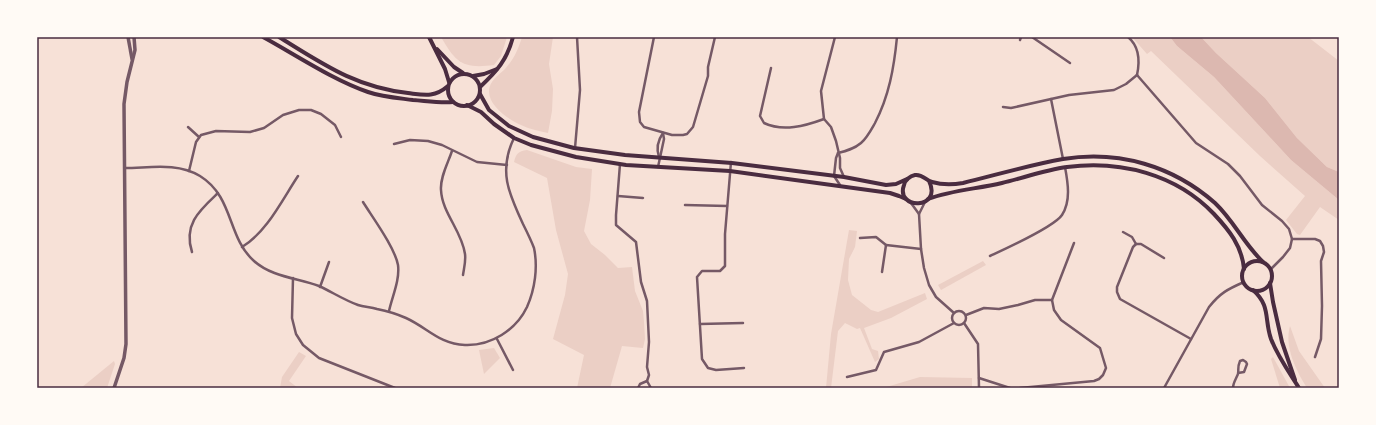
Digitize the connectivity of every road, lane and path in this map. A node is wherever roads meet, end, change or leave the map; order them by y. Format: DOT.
graph roads {
  1 [pos="128,37"];
  2 [pos="134,37"];
  3 [pos="263,37"];
  4 [pos="279,37"];
  5 [pos="429,37"];
  6 [pos="513,37"];
  7 [pos="577,37"];
  8 [pos="654,37"];
  9 [pos="716,37"];
  10 [pos="835,37"];
  11 [pos="897,37"];
  12 [pos="1032,37"];
  13 [pos="1128,37"];
  14 [pos="434,45"];
  15 [pos="132,59"];
  16 [pos="1070,64"];
  17 [pos="498,68"];
  18 [pos="771,68"];
  19 [pos="463,73"];
  20 [pos="1137,75"];
  21 [pos="473,76"];
  22 [pos="448,84"];
  23 [pos="480,87"];
  24 [pos="480,94"];
  25 [pos="1051,99"];
  26 [pos="453,102"];
  27 [pos="467,105"];
  28 [pos="1003,106"];
  29 [pos="824,119"];
  30 [pos="188,127"];
  31 [pos="663,133"];
  32 [pos="199,137"];
  33 [pos="341,137"];
  34 [pos="514,138"];
  35 [pos="394,144"];
  36 [pos="574,148"];
  37 [pos="452,151"];
  38 [pos="838,152"];
  39 [pos="659,158"];
  40 [pos="1063,159"];
  41 [pos="730,162"];
  42 [pos="620,164"];
  43 [pos="507,165"];
  44 [pos="658,167"];
  45 [pos="1065,167"];
  46 [pos="124,168"];
  47 [pos="189,171"];
  48 [pos="730,171"];
  49 [pos="298,176"];
  50 [pos="834,176"];
  51 [pos="844,177"];
  52 [pos="909,177"];
  53 [pos="929,181"];
  54 [pos="842,186"];
  55 [pos="218,193"];
  56 [pos="618,196"];
  57 [pos="644,198"];
  58 [pos="927,200"];
  59 [pos="363,202"];
  60 [pos="910,202"];
  61 [pos="685,205"];
  62 [pos="727,206"];
  63 [pos="919,214"];
  64 [pos="1123,232"];
  65 [pos="860,238"];
  66 [pos="1292,239"];
  67 [pos="1074,243"];
  68 [pos="1136,244"];
  69 [pos="886,245"];
  70 [pos="242,247"];
  71 [pos="921,249"];
  72 [pos="192,252"];
  73 [pos="990,256"];
  74 [pos="1164,258"];
  75 [pos="329,262"];
  76 [pos="1263,262"];
  77 [pos="1244,268"];
  78 [pos="1270,269"];
  79 [pos="882,272"];
  80 [pos="463,275"];
  81 [pos="293,278"];
  82 [pos="1244,282"];
  83 [pos="1270,283"];
  84 [pos="320,287"];
  85 [pos="1253,290"];
  86 [pos="1052,300"];
  87 [pos="389,311"];
  88 [pos="954,313"];
  89 [pos="966,315"];
  90 [pos="742,323"];
  91 [pos="954,323"];
  92 [pos="964,323"];
  93 [pos="700,324"];
  94 [pos="497,339"];
  95 [pos="1191,339"];
  96 [pos="1315,358"];
  97 [pos="744,368"];
  98 [pos="513,370"];
  99 [pos="1238,373"];
  100 [pos="847,377"];
  101 [pos="979,378"];
  102 [pos="647,381"];
  103 [pos="1298,386"];
  104 [pos="114,388"];
  105 [pos="394,388"];
  106 [pos="638,388"];
  107 [pos="651,388"];
  108 [pos="979,388"];
  109 [pos="1010,388"];
  110 [pos="1020,388"];
  111 [pos="1164,388"];
  112 [pos="1233,388"];
  1 -- 15 [label="street"];
  2 -- 15 [label="street"];
  3 -- 26 [label="main road"];
  4 -- 22 [label="main road"];
  5 -- 14 [label="main road"];
  6 -- 17 [label="main road"];
  7 -- 36 [label="street"];
  8 -- 31 [label="street"];
  9 -- 31 [label="street"];
  10 -- 29 [label="street"];
  11 -- 38 [label="street"];
  12 -- 16 [label="street"];
  13 -- 20 [label="street"];
  14 -- 19 [label="main road"];
  14 -- 22 [label="main road"];
  15 -- 46 [label="street"];
  17 -- 21 [label="main road"];
  17 -- 23 [label="main road"];
  18 -- 29 [label="street"];
  19 -- 21 [label="main road"];
  19 -- 22 [label="main road"];
  20 -- 25 [label="street"];
  20 -- 66 [label="street"];
  21 -- 23 [label="main road"];
  22 -- 26 [label="main road"];
  23 -- 24 [label="main road"];
  24 -- 27 [label="main road"];
  24 -- 36 [label="main road"];
  25 -- 28 [label="street"];
  25 -- 40 [label="street"];
  26 -- 27 [label="main road"];
  27 -- 34 [label="main road"];
  29 -- 38 [label="street"];
  30 -- 32 [label="street"];
  31 -- 39 [label="street"];
  32 -- 33 [label="street"];
  32 -- 47 [label="street"];
  34 -- 42 [label="main road"];
  34 -- 43 [label="street"];
  35 -- 37 [label="street"];
  36 -- 39 [label="main road"];
  37 -- 43 [label="street"];
  37 -- 80 [label="street"];
  38 -- 50 [label="street"];
  38 -- 51 [label="street"];
  39 -- 41 [label="main road"];
  39 -- 44 [label="street"];
  40 -- 53 [label="main road"];
  40 -- 76 [label="main road"];
  41 -- 48 [label="street"];
  41 -- 50 [label="main road"];
  42 -- 44 [label="main road"];
  42 -- 56 [label="street"];
  43 -- 94 [label="street"];
  44 -- 48 [label="main road"];
  45 -- 58 [label="main road"];
  45 -- 73 [label="street"];
  45 -- 77 [label="main road"];
  46 -- 47 [label="street"];
  46 -- 104 [label="street"];
  47 -- 55 [label="street"];
  48 -- 54 [label="main road"];
  48 -- 62 [label="street"];
  49 -- 70 [label="street"];
  50 -- 51 [label="main road"];
  50 -- 54 [label="street"];
  51 -- 52 [label="main road"];
  52 -- 53 [label="main road"];
  52 -- 60 [label="main road"];
  53 -- 58 [label="main road"];
  54 -- 60 [label="main road"];
  55 -- 70 [label="street"];
  55 -- 72 [label="street"];
  56 -- 57 [label="street"];
  56 -- 102 [label="street"];
  58 -- 60 [label="main road"];
  58 -- 63 [label="street"];
  59 -- 87 [label="street"];
  60 -- 63 [label="street"];
  61 -- 62 [label="street"];
  62 -- 93 [label="street"];
  63 -- 71 [label="street"];
  64 -- 68 [label="street"];
  65 -- 69 [label="street"];
  66 -- 78 [label="street"];
  66 -- 96 [label="street"];
  67 -- 86 [label="street"];
  68 -- 74 [label="street"];
  68 -- 95 [label="street"];
  69 -- 71 [label="street"];
  69 -- 79 [label="street"];
  70 -- 81 [label="street"];
  71 -- 88 [label="street"];
  75 -- 84 [label="street"];
  76 -- 77 [label="main road"];
  76 -- 78 [label="main road"];
  77 -- 82 [label="main road"];
  78 -- 83 [label="main road"];
  81 -- 84 [label="street"];
  81 -- 105 [label="street"];
  82 -- 85 [label="main road"];
  82 -- 95 [label="street"];
  83 -- 85 [label="main road"];
  83 -- 103 [label="main road"];
  84 -- 87 [label="street"];
  85 -- 103 [label="main road"];
  86 -- 89 [label="street"];
  86 -- 110 [label="street"];
  87 -- 94 [label="street"];
  88 -- 89 [label="street"];
  88 -- 91 [label="street"];
  89 -- 92 [label="street"];
  90 -- 93 [label="street"];
  91 -- 92 [label="street"];
  91 -- 100 [label="street"];
  92 -- 101 [label="street"];
  93 -- 97 [label="street"];
  94 -- 98 [label="street"];
  95 -- 111 [label="street"];
  99 -- 99 [label="street"];
  99 -- 112 [label="street"];
  101 -- 108 [label="street"];
  101 -- 109 [label="street"];
  102 -- 106 [label="street"];
  102 -- 107 [label="street"];
}
